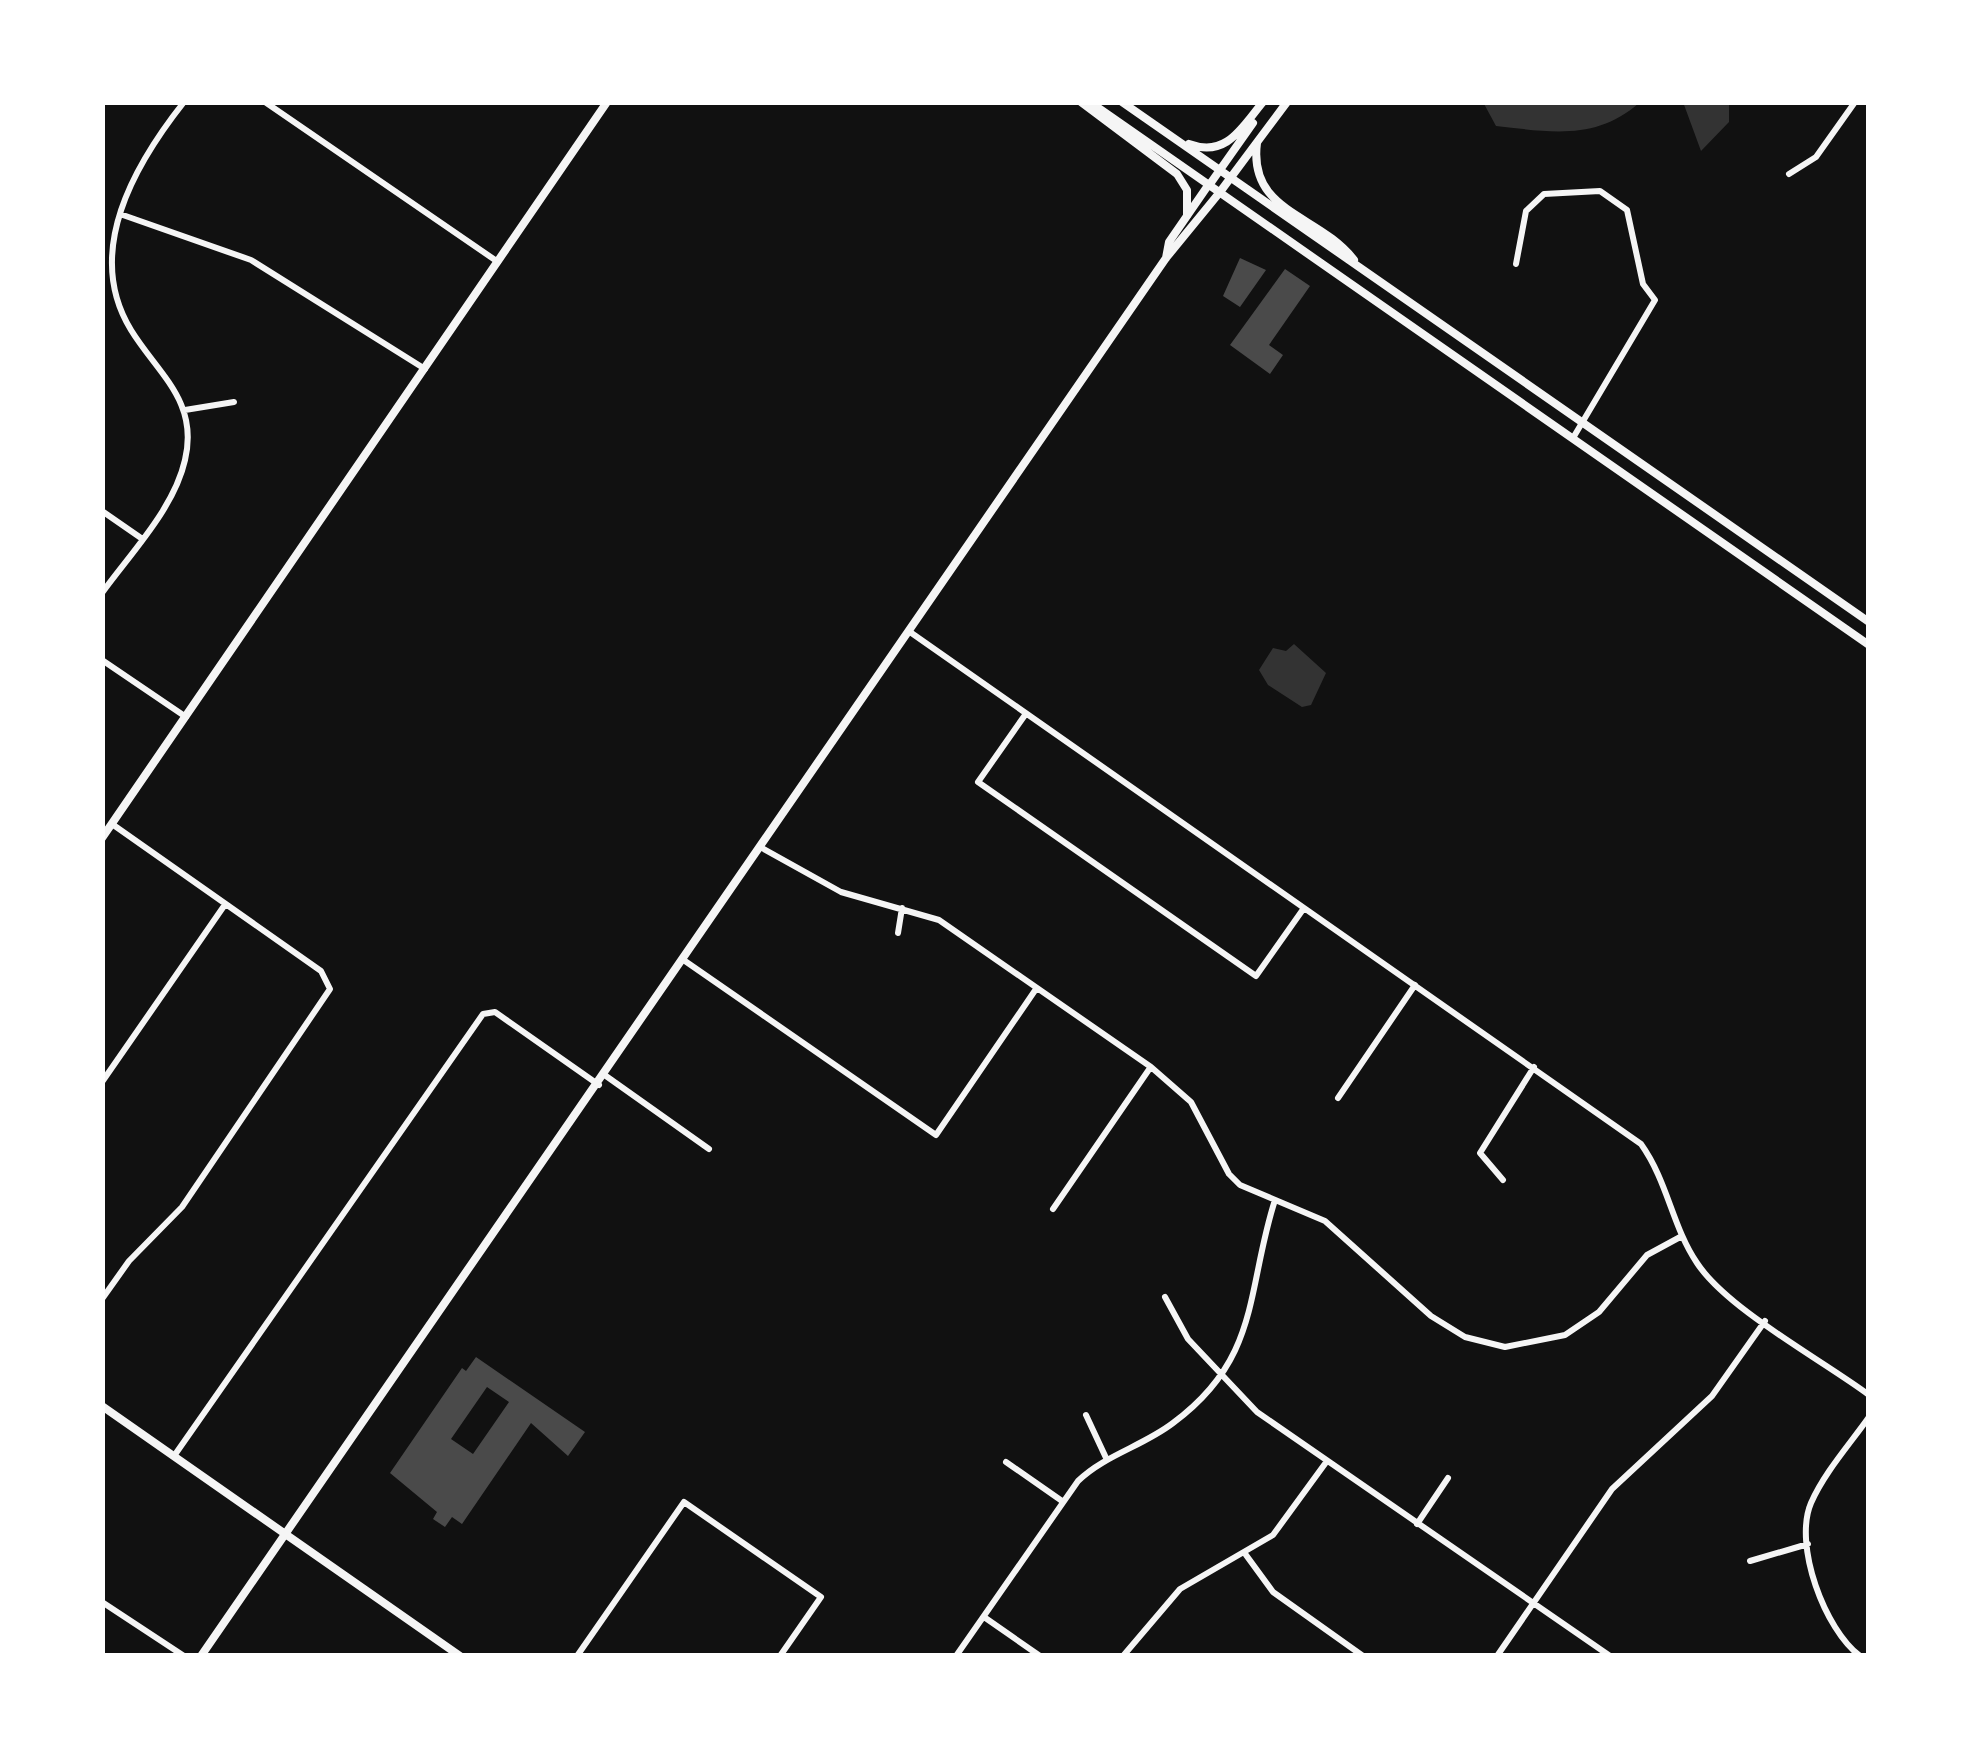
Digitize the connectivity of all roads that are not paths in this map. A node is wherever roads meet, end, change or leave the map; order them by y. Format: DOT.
graph roads {
  1 [pos="184,102"];
  2 [pos="265,102"];
  3 [pos="607,102"];
  4 [pos="1085,102"];
  5 [pos="1122,102"];
  6 [pos="1265,102"];
  7 [pos="1287,102"];
  8 [pos="1855,102"];
  9 [pos="1173,138"];
  10 [pos="1257,143"];
  11 [pos="1220,170"];
  12 [pos="1789,174"];
  13 [pos="1232,177"];
  14 [pos="1209,184"];
  15 [pos="1220,192"];
  16 [pos="120,214"];
  17 [pos="1187,215"];
  18 [pos="1166,258"];
  19 [pos="498,262"];
  20 [pos="1516,264"];
  21 [pos="1358,266"];
  22 [pos="425,369"];
  23 [pos="234,402"];
  24 [pos="185,410"];
  25 [pos="1583,422"];
  26 [pos="1573,438"];
  27 [pos="102,511"];
  28 [pos="141,538"];
  29 [pos="102,593"];
  30 [pos="1869,622"];
  31 [pos="910,632"];
  32 [pos="1869,645"];
  33 [pos="102,660"];
  34 [pos="1025,716"];
  35 [pos="186,717"];
  36 [pos="112,824"];
  37 [pos="102,838"];
  38 [pos="762,848"];
  39 [pos="224,905"];
  40 [pos="902,908"];
  41 [pos="1304,908"];
  42 [pos="898,933"];
  43 [pos="685,961"];
  44 [pos="1415,985"];
  45 [pos="1037,988"];
  46 [pos="1151,1067"];
  47 [pos="1534,1067"];
  48 [pos="606,1076"];
  49 [pos="102,1082"];
  50 [pos="599,1085"];
  51 [pos="1338,1098"];
  52 [pos="709,1149"];
  53 [pos="1503,1180"];
  54 [pos="1275,1199"];
  55 [pos="1054,1209"];
  56 [pos="1682,1236"];
  57 [pos="1165,1297"];
  58 [pos="102,1299"];
  59 [pos="1423,1308"];
  60 [pos="1414,1318"];
  61 [pos="1765,1321"];
  62 [pos="1220,1376"];
  63 [pos="1869,1395"];
  64 [pos="102,1406"];
  65 [pos="1086,1415"];
  66 [pos="1869,1417"];
  67 [pos="174,1456"];
  68 [pos="1107,1460"];
  69 [pos="1006,1462"];
  70 [pos="1327,1462"];
  71 [pos="1448,1478"];
  72 [pos="1062,1501"];
  73 [pos="1417,1524"];
  74 [pos="286,1535"];
  75 [pos="1808,1544"];
  76 [pos="1246,1555"];
  77 [pos="1750,1561"];
  78 [pos="102,1602"];
  79 [pos="1532,1603"];
  80 [pos="983,1617"];
  81 [pos="184,1656"];
  82 [pos="201,1656"];
  83 [pos="460,1656"];
  84 [pos="577,1656"];
  85 [pos="780,1656"];
  86 [pos="956,1656"];
  87 [pos="1040,1656"];
  88 [pos="1124,1656"];
  89 [pos="1363,1656"];
  90 [pos="1497,1656"];
  91 [pos="1610,1656"];
  92 [pos="1860,1656"];
  1 -- 16 [label="street"];
  2 -- 19 [label="street"];
  3 -- 19 [label="street"];
  4 -- 14 [label="street"];
  4 -- 17 [label="street"];
  5 -- 9 [label="street"];
  6 -- 9 [label="street"];
  6 -- 11 [label="street"];
  7 -- 10 [label="street"];
  8 -- 12 [label="street"];
  9 -- 11 [label="street"];
  10 -- 13 [label="street"];
  10 -- 21 [label="street"];
  11 -- 13 [label="street"];
  11 -- 14 [label="street"];
  13 -- 15 [label="street"];
  13 -- 21 [label="street"];
  14 -- 15 [label="street"];
  14 -- 17 [label="street"];
  15 -- 18 [label="street"];
  15 -- 26 [label="street"];
  16 -- 22 [label="street"];
  16 -- 24 [label="street"];
  17 -- 18 [label="street"];
  18 -- 31 [label="street"];
  19 -- 22 [label="street"];
  20 -- 25 [label="street"];
  21 -- 25 [label="street"];
  22 -- 35 [label="street"];
  23 -- 24 [label="street"];
  24 -- 28 [label="street"];
  25 -- 26 [label="street"];
  25 -- 30 [label="street"];
  26 -- 32 [label="street"];
  27 -- 28 [label="street"];
  28 -- 29 [label="street"];
  31 -- 34 [label="street"];
  31 -- 38 [label="street"];
  33 -- 35 [label="street"];
  34 -- 41 [label="street"];
  34 -- 41 [label="street"];
  35 -- 36 [label="street"];
  36 -- 37 [label="street"];
  36 -- 39 [label="street"];
  38 -- 40 [label="street"];
  38 -- 43 [label="street"];
  39 -- 49 [label="street"];
  39 -- 58 [label="street"];
  40 -- 42 [label="street"];
  40 -- 45 [label="street"];
  41 -- 44 [label="street"];
  43 -- 45 [label="street"];
  43 -- 48 [label="street"];
  44 -- 47 [label="street"];
  44 -- 51 [label="street"];
  45 -- 46 [label="street"];
  46 -- 54 [label="street"];
  46 -- 55 [label="street"];
  47 -- 53 [label="street"];
  47 -- 56 [label="street"];
  48 -- 50 [label="street"];
  48 -- 52 [label="street"];
  50 -- 67 [label="street"];
  50 -- 74 [label="street"];
  54 -- 59 [label="street"];
  54 -- 62 [label="street"];
  56 -- 59 [label="street"];
  56 -- 61 [label="street"];
  57 -- 62 [label="street"];
  59 -- 60 [label="street"];
  61 -- 63 [label="street"];
  61 -- 79 [label="street"];
  62 -- 68 [label="street"];
  62 -- 70 [label="street"];
  64 -- 67 [label="street"];
  65 -- 68 [label="street"];
  66 -- 75 [label="street"];
  67 -- 74 [label="street"];
  68 -- 72 [label="street"];
  69 -- 72 [label="street"];
  70 -- 73 [label="street"];
  70 -- 76 [label="street"];
  71 -- 73 [label="street"];
  72 -- 80 [label="street"];
  73 -- 79 [label="street"];
  74 -- 82 [label="street"];
  74 -- 83 [label="street"];
  75 -- 77 [label="street"];
  75 -- 92 [label="street"];
  76 -- 88 [label="street"];
  76 -- 89 [label="street"];
  78 -- 81 [label="street"];
  79 -- 90 [label="street"];
  79 -- 91 [label="street"];
  80 -- 86 [label="street"];
  80 -- 87 [label="street"];
  84 -- 85 [label="street"];
}
